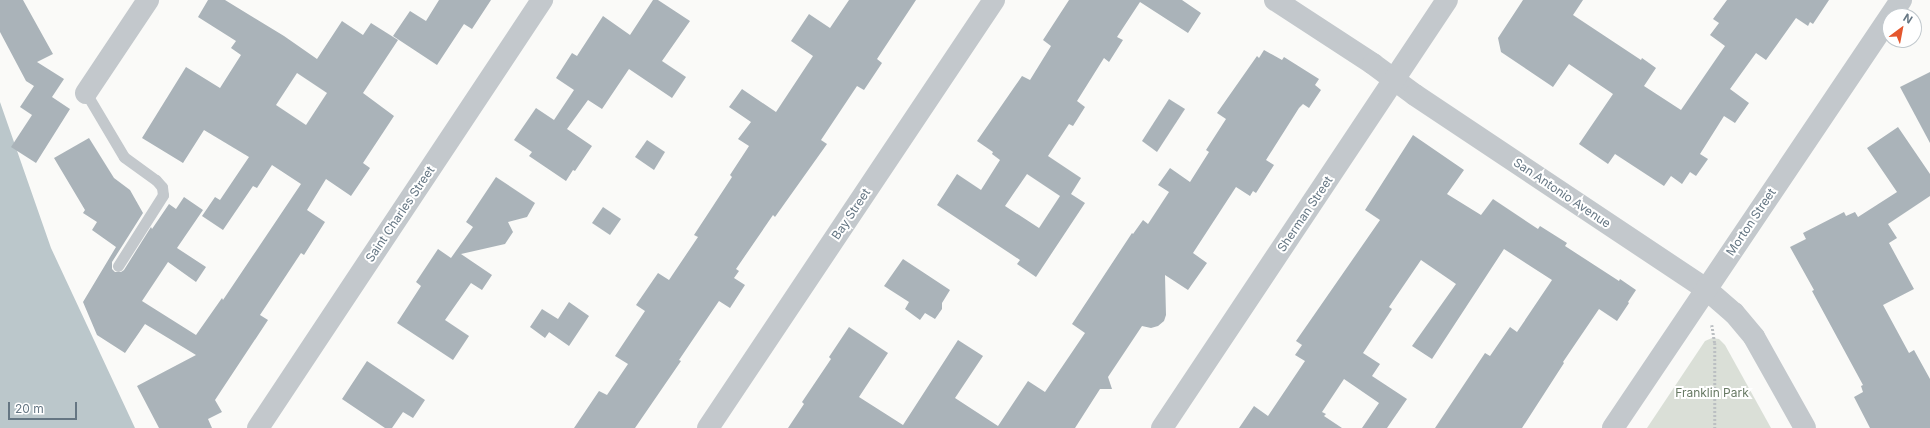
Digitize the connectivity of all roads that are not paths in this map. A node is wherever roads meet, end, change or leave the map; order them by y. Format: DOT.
graph roads {
  1 [pos="148,0"];
  2 [pos="542,0"];
  3 [pos="994,0"];
  4 [pos="1275,0"];
  5 [pos="1447,0"];
  6 [pos="1901,0"];
  7 [pos="1394,80"];
  8 [pos="86,93"];
  9 [pos="118,266"];
  10 [pos="1706,289"];
  11 [pos="258,428"];
  12 [pos="708,428"];
  13 [pos="1162,428"];
  14 [pos="1613,428"];
  15 [pos="1804,428"];
  1 -- 8 [label="street"];
  2 -- 11 [label="street, Saint Charles Street"];
  3 -- 12 [label="street, Bay Street"];
  4 -- 7 [label="street, San Antonio Avenue"];
  5 -- 7 [label="street, Sherman Street"];
  6 -- 10 [label="street, Morton Street"];
  7 -- 10 [label="street, San Antonio Avenue"];
  7 -- 13 [label="street, Sherman Street"];
  8 -- 9 [label="lane"];
  10 -- 14 [label="street, Morton Street"];
  10 -- 15 [label="street, San Antonio Avenue"];
}
